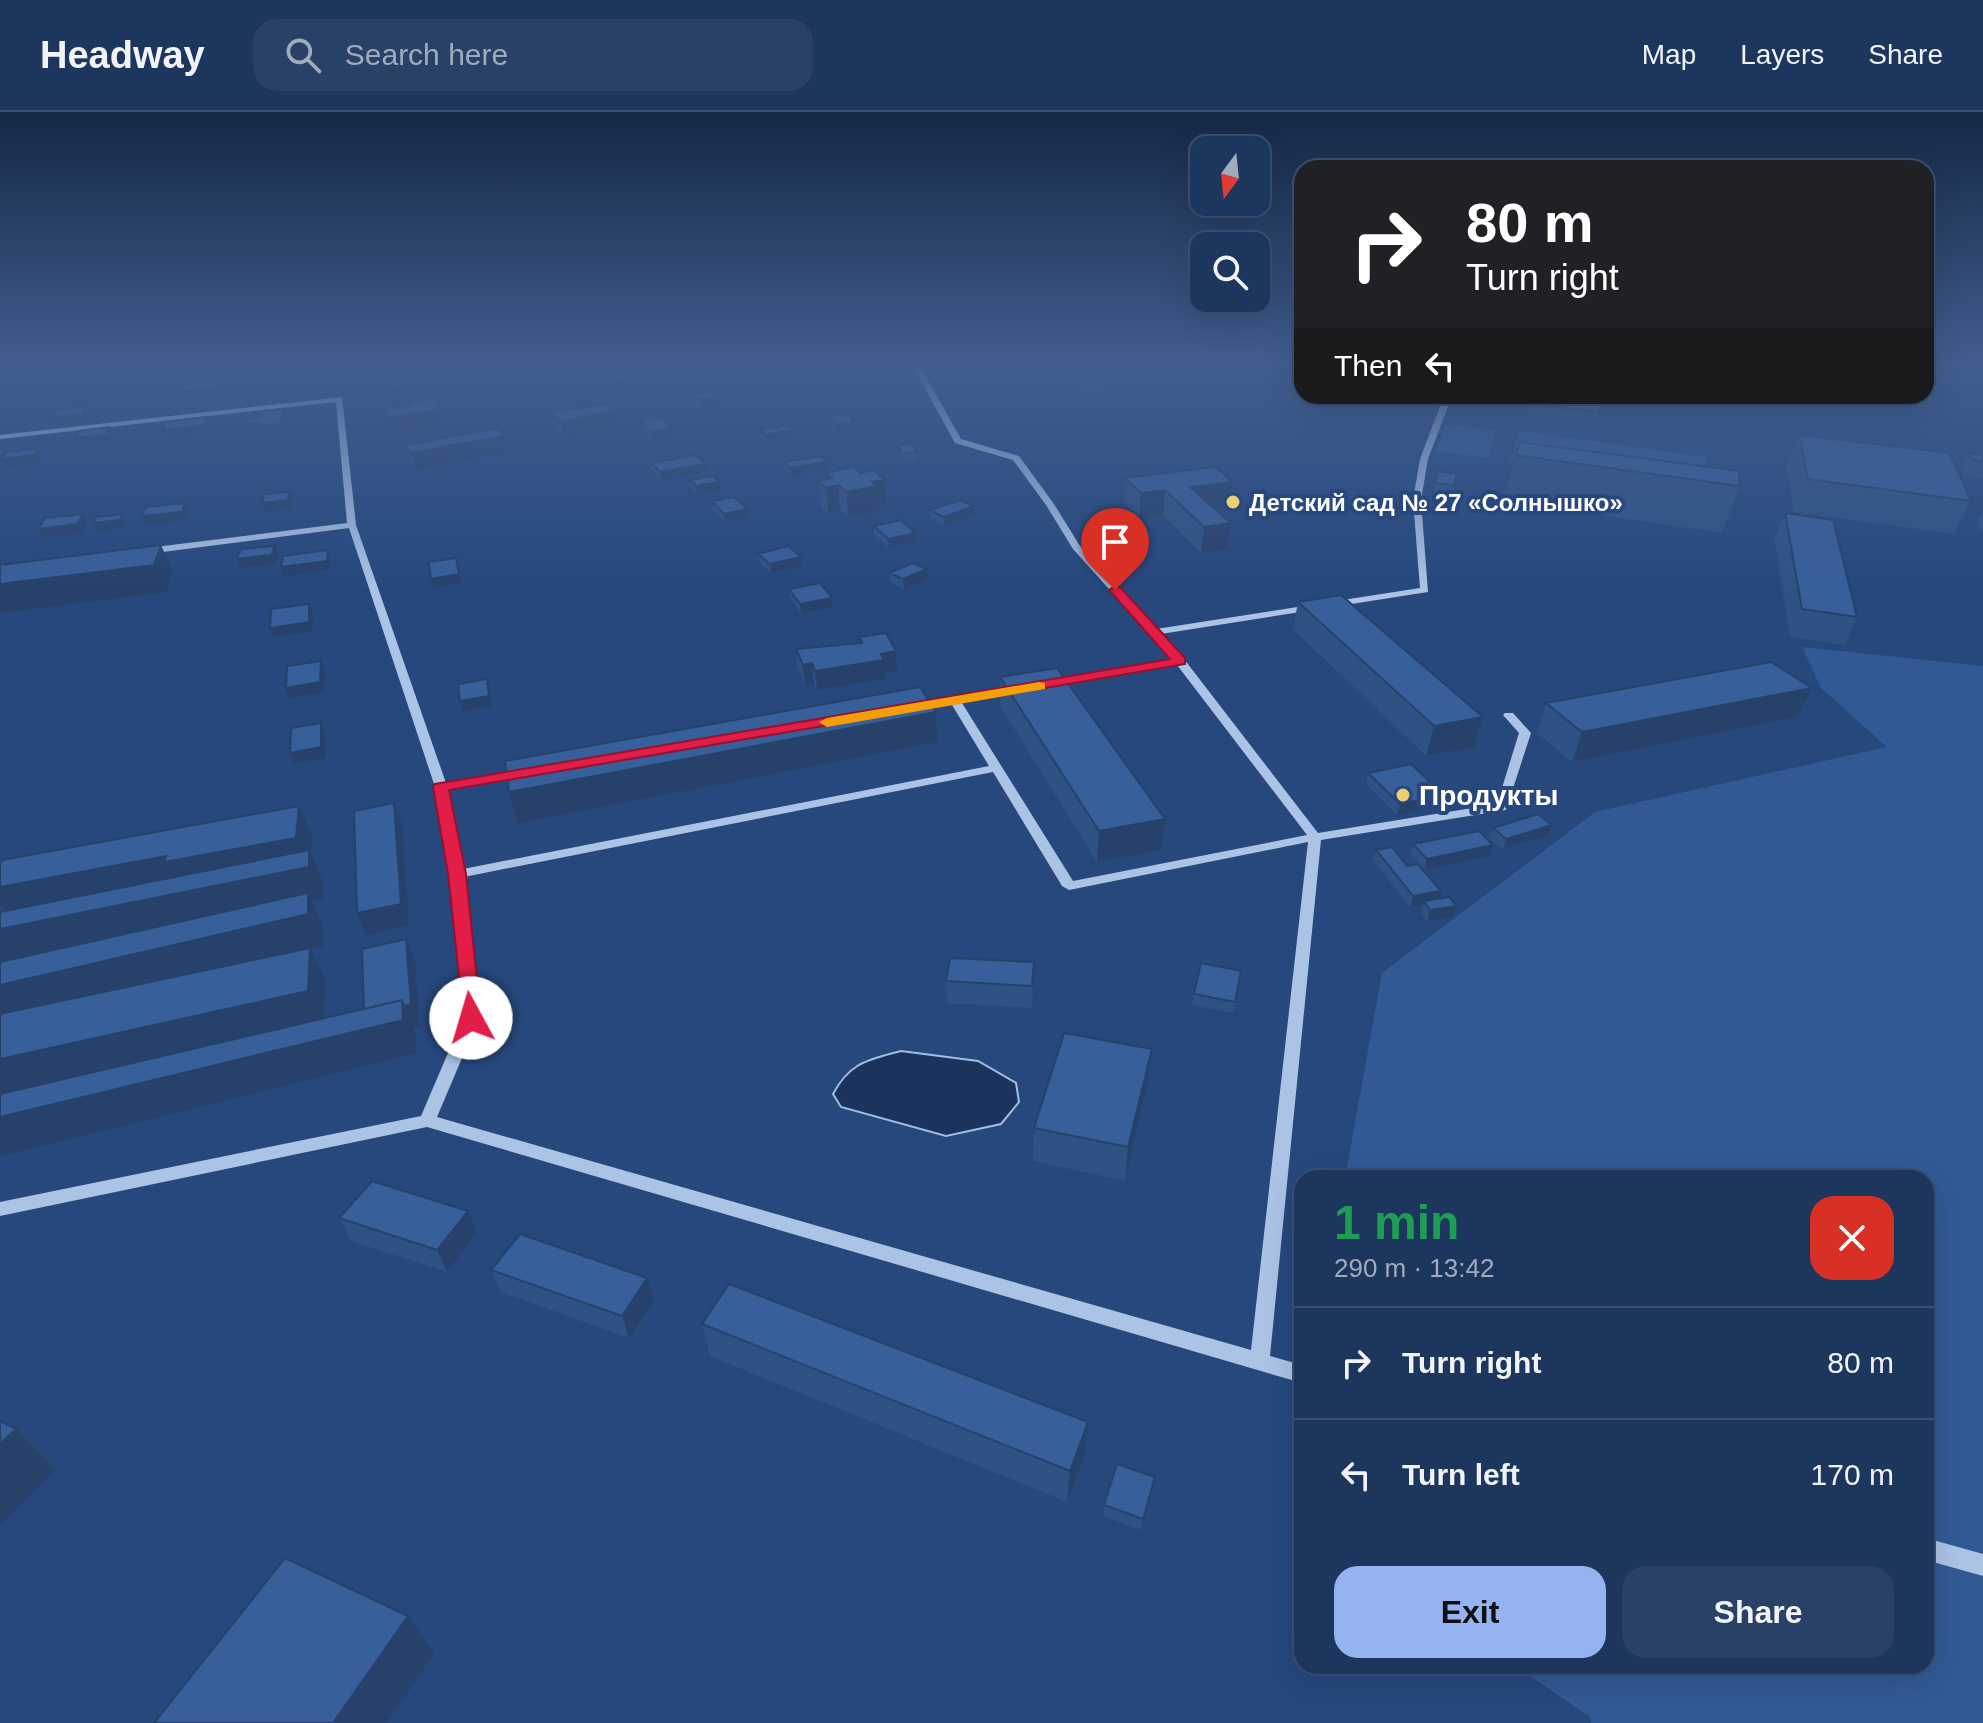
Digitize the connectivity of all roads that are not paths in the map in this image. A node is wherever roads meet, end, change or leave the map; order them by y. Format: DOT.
graph roads {
  1 [pos="342,438"];
  2 [pos="956,438"];
  3 [pos="1432,438"];
  4 [pos="352,525"];
  5 [pos="138,552"];
  6 [pos="1154,632"];
  7 [pos="1180,661"];
  8 [pos="955,701"];
  9 [pos="893,711"];
  10 [pos="1509,715"];
  11 [pos="996,768"];
  12 [pos="534,771"];
  13 [pos="441,787"];
  14 [pos="1315,837"];
  15 [pos="457,874"];
  16 [pos="427,1121"];
  17 [pos="0,1209"];
  18 [pos="1260,1362"];
  19 [pos="1294,1372"];
  20 [pos="1934,1551"];
  21 [pos="1983,1565"];
  1 -- 4 [label="street"];
  2 -- 6 [label="street"];
  3 -- 6 [label="street"];
  4 -- 5 [label="street"];
  4 -- 13 [label="street"];
  6 -- 7 [label="street"];
  7 -- 8 [label="street"];
  7 -- 14 [label="street"];
  8 -- 9 [label="street"];
  8 -- 11 [label="street"];
  10 -- 14 [label="street"];
  11 -- 14 [label="street"];
  11 -- 15 [label="street"];
  12 -- 13 [label="street"];
  13 -- 15 [label="street"];
  14 -- 18 [label="street"];
  15 -- 16 [label="street"];
  16 -- 17 [label="street"];
  16 -- 18 [label="street"];
  18 -- 19 [label="street"];
  20 -- 21 [label="street"];
}
